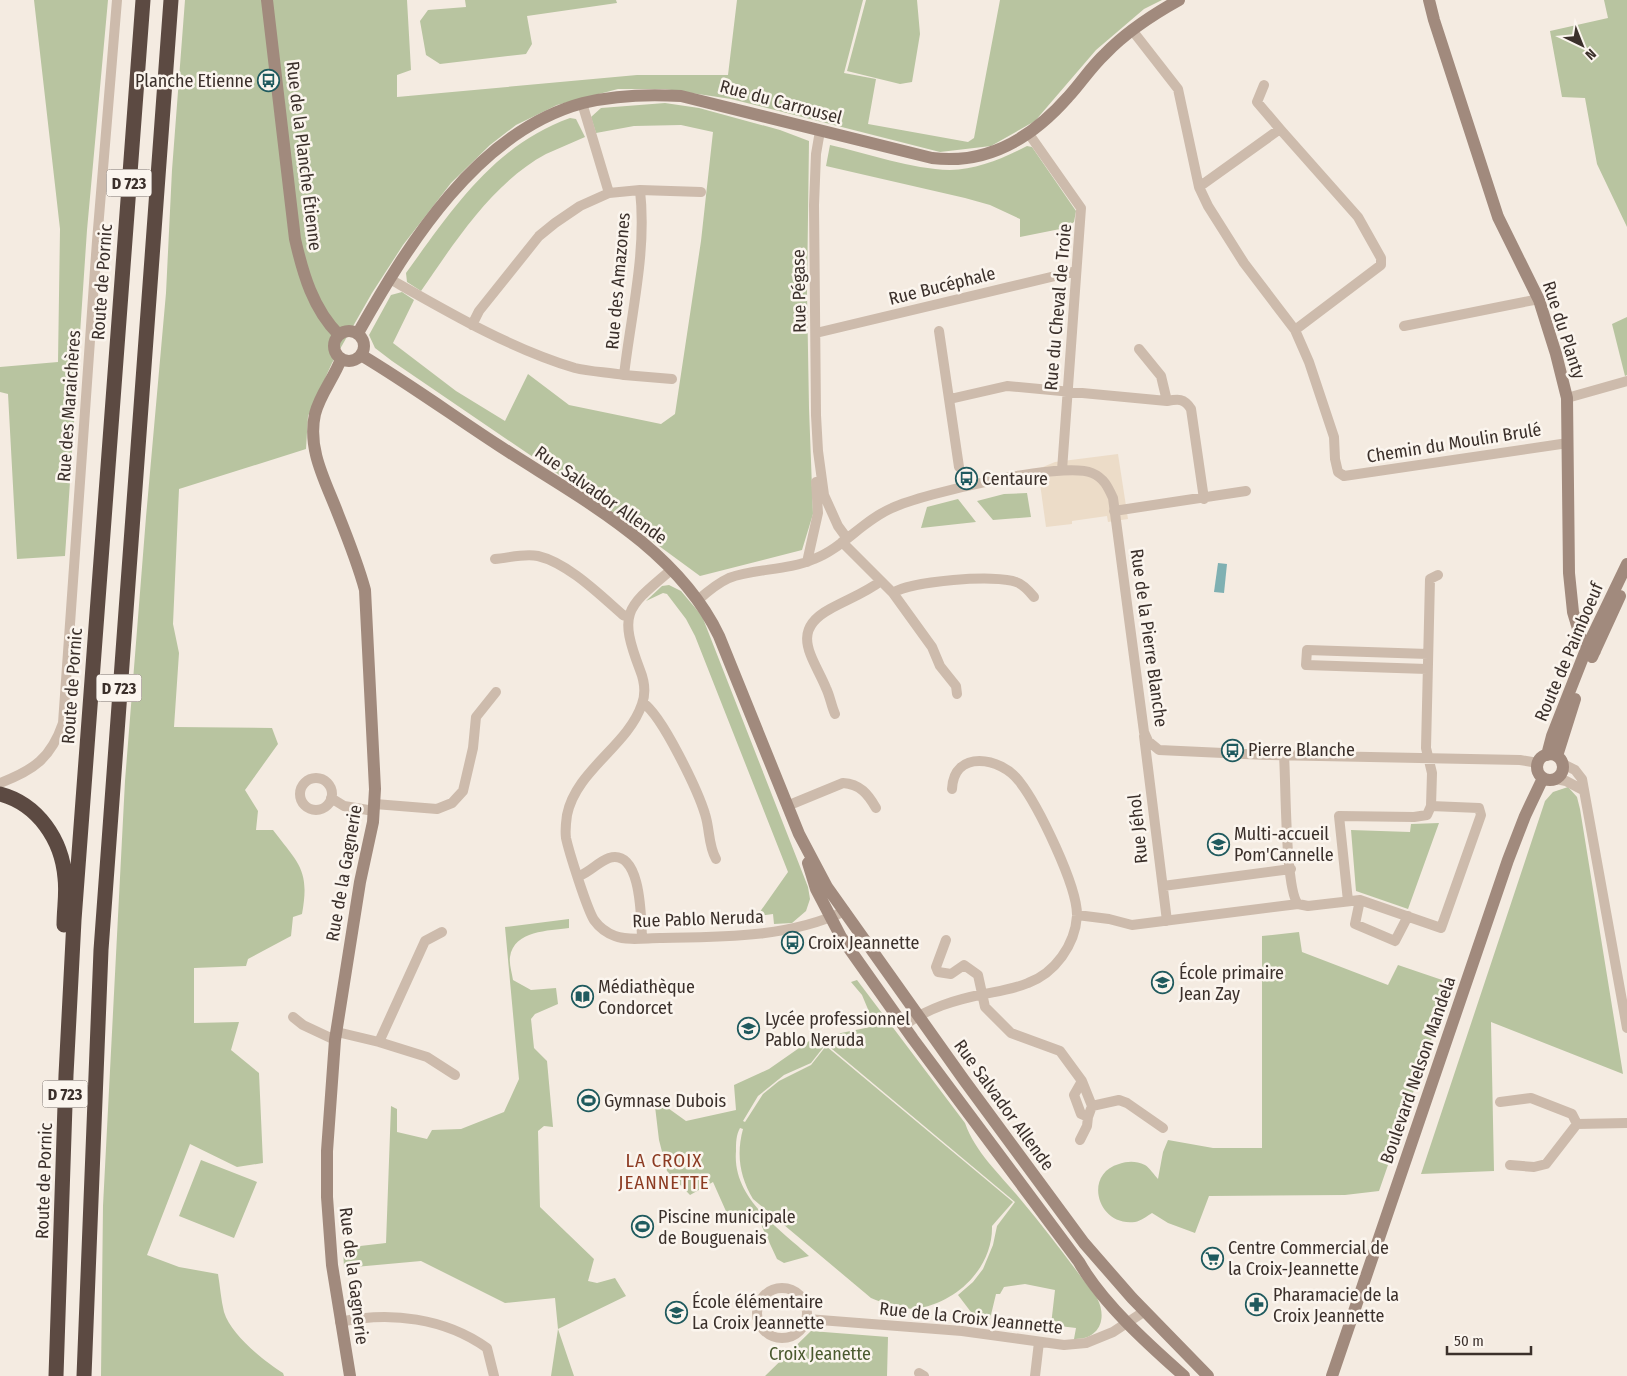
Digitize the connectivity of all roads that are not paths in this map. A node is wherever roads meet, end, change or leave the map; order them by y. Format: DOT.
graph roads {
  1 [pos="117,0"];
  2 [pos="143,0"];
  3 [pos="171,0"];
  4 [pos="268,0"];
  5 [pos="1179,0"];
  6 [pos="1429,0"];
  7 [pos="1132,30"];
  8 [pos="1264,85"];
  9 [pos="582,103"];
  10 [pos="1280,129"];
  11 [pos="820,131"];
  12 [pos="1029,134"];
  13 [pos="1199,187"];
  14 [pos="640,190"];
  15 [pos="701,192"];
  16 [pos="609,193"];
  17 [pos="1076,271"];
  18 [pos="390,279"];
  19 [pos="1539,299"];
  20 [pos="472,325"];
  21 [pos="1404,326"];
  22 [pos="1295,330"];
  23 [pos="940,331"];
  24 [pos="816,333"];
  25 [pos="358,334"];
  26 [pos="339,335"];
  27 [pos="1139,349"];
  28 [pos="361,356"];
  29 [pos="341,359"];
  30 [pos="624,375"];
  31 [pos="672,379"];
  32 [pos="1627,381"];
  33 [pos="1067,391"];
  34 [pos="950,398"];
  35 [pos="1567,398"];
  36 [pos="1167,401"];
  37 [pos="1568,443"];
  38 [pos="818,451"];
  39 [pos="959,467"];
  40 [pos="1062,470"];
  41 [pos="1246,491"];
  42 [pos="1204,499"];
  43 [pos="1114,510"];
  44 [pos="844,540"];
  45 [pos="495,559"];
  46 [pos="807,562"];
  47 [pos="1627,564"];
  48 [pos="671,570"];
  49 [pos="1438,575"];
  50 [pos="1627,579"];
  51 [pos="881,581"];
  52 [pos="893,593"];
  53 [pos="1034,597"];
  54 [pos="698,600"];
  55 [pos="628,617"];
  56 [pos="1591,649"];
  57 [pos="1428,654"];
  58 [pos="1427,669"];
  59 [pos="496,692"];
  60 [pos="957,694"];
  61 [pos="643,703"];
  62 [pos="835,714"];
  63 [pos="1144,732"];
  64 [pos="1284,756"];
  65 [pos="1428,758"];
  66 [pos="1551,759"];
  67 [pos="1550,778"];
  68 [pos="0,783"];
  69 [pos="952,789"];
  70 [pos="1583,790"];
  71 [pos="0,794"];
  72 [pos="331,798"];
  73 [pos="787,806"];
  74 [pos="1431,806"];
  75 [pos="375,807"];
  76 [pos="876,808"];
  77 [pos="799,834"];
  78 [pos="716,859"];
  79 [pos="1291,870"];
  80 [pos="579,876"];
  81 [pos="1162,886"];
  82 [pos="1360,900"];
  83 [pos="1348,901"];
  84 [pos="1298,904"];
  85 [pos="845,912"];
  86 [pos="1077,915"];
  87 [pos="1408,916"];
  88 [pos="830,918"];
  89 [pos="1167,921"];
  90 [pos="442,932"];
  91 [pos="642,938"];
  92 [pos="946,940"];
  93 [pos="72,964"];
  94 [pos="983,994"];
  95 [pos="918,1015"];
  96 [pos="294,1017"];
  97 [pos="904,1025"];
  98 [pos="1627,1028"];
  99 [pos="336,1036"];
  100 [pos="378,1042"];
  101 [pos="455,1075"];
  102 [pos="1082,1081"];
  103 [pos="1500,1102"];
  104 [pos="1092,1106"];
  105 [pos="1088,1117"];
  106 [pos="1627,1123"];
  107 [pos="1577,1124"];
  108 [pos="1163,1128"];
  109 [pos="1080,1140"];
  110 [pos="1510,1165"];
  111 [pos="1145,1311"];
  112 [pos="806,1319"];
  113 [pos="340,1322"];
  114 [pos="1127,1322"];
  115 [pos="1039,1342"];
  116 [pos="56,1376"];
  117 [pos="84,1376"];
  118 [pos="350,1376"];
  119 [pos="494,1376"];
  120 [pos="1035,1376"];
  121 [pos="1184,1376"];
  122 [pos="1208,1376"];
  123 [pos="1332,1376"];
  1 -- 68 [label="street, Rue des Maraichères"];
  2 -- 93 [label="highway, Route de Pornic / D 723"];
  3 -- 117 [label="highway, D 723"];
  4 -- 26 [label="street, Rue de la Planche Étienne"];
  5 -- 7 [label="street, Rue du Carrousel"];
  6 -- 19 [label="street, Rue du Planty"];
  7 -- 12 [label="street, Rue du Carrousel"];
  7 -- 13 [label="street"];
  8 -- 10 [label="street"];
  9 -- 11 [label="street, Rue du Carrousel"];
  9 -- 16 [label="street"];
  9 -- 18 [label="street, Rue du Carrousel"];
  10 -- 13 [label="street"];
  10 -- 22 [label="street"];
  11 -- 12 [label="street, Rue du Carrousel"];
  11 -- 24 [label="street, Rue Pégase"];
  12 -- 17 [label="street, Rue du Cheval de Troie"];
  13 -- 22 [label="street"];
  14 -- 15 [label="street, Rue des Amazones"];
  14 -- 16 [label="street, Rue des Amazones"];
  14 -- 30 [label="street, Rue des Amazones"];
  16 -- 20 [label="street, Rue des Amazones"];
  17 -- 24 [label="street, Rue Bucéphale"];
  17 -- 33 [label="street, Rue du Cheval de Troie"];
  18 -- 20 [label="street, Rue des Amazones"];
  18 -- 25 [label="street, Rue du Carrousel"];
  19 -- 21 [label="street"];
  19 -- 35 [label="street, Rue du Planty"];
  20 -- 30 [label="street, Rue des Amazones"];
  22 -- 37 [label="street, Chemin du Moulin Brulé"];
  23 -- 34 [label="street"];
  24 -- 38 [label="street, Rue Pégase"];
  25 -- 26 [label="street"];
  25 -- 28 [label="street"];
  26 -- 29 [label="street"];
  27 -- 36 [label="street"];
  28 -- 29 [label="street"];
  28 -- 48 [label="street, Rue Salvador Allende"];
  29 -- 75 [label="street, Rue de la Gagnerie"];
  30 -- 31 [label="street, Rue des Amazones"];
  32 -- 35 [label="street"];
  33 -- 34 [label="street"];
  33 -- 36 [label="street"];
  33 -- 40 [label="street, Rue du Cheval de Troie"];
  34 -- 39 [label="street"];
  35 -- 37 [label="street, Rue du Planty"];
  36 -- 42 [label="street"];
  37 -- 56 [label="street, Rue du Planty"];
  38 -- 44 [label="street, Rue Pégase"];
  38 -- 46 [label="street, Rue Pégase"];
  40 -- 43 [label="street, Rue de la Pierre Blanche"];
  40 -- 44 [label="street, Rue de la Pierre Blanche"];
  41 -- 42 [label="street"];
  42 -- 43 [label="street"];
  43 -- 63 [label="street, Rue de la Pierre Blanche"];
  44 -- 46 [label="street, Rue de la Pierre Blanche"];
  44 -- 51 [label="street, Rue Pégase"];
  45 -- 55 [label="street"];
  46 -- 54 [label="street, Rue de la Pierre Blanche"];
  47 -- 56 [label="street, Route de Paimboeuf"];
  48 -- 54 [label="street, Rue Salvador Allende"];
  48 -- 55 [label="street"];
  49 -- 57 [label="street"];
  50 -- 56 [label="street, Route de Paimboeuf"];
  51 -- 52 [label="street, Rue Pégase"];
  51 -- 62 [label="street"];
  52 -- 53 [label="street"];
  52 -- 60 [label="street, Rue Pégase"];
  54 -- 73 [label="street, Rue Salvador Allende"];
  55 -- 61 [label="street"];
  56 -- 66 [label="street, Route de Paimboeuf"];
  57 -- 58 [label="street"];
  57 -- 58 [label="street"];
  58 -- 65 [label="street"];
  59 -- 75 [label="street"];
  61 -- 78 [label="street"];
  61 -- 80 [label="street, Rue Pablo Neruda"];
  63 -- 64 [label="street, Rue de la Pierre Blanche"];
  63 -- 81 [label="street, Rue Jéhol"];
  64 -- 65 [label="street, Rue de la Pierre Blanche"];
  64 -- 79 [label="street"];
  65 -- 66 [label="street, Rue de la Pierre Blanche"];
  65 -- 74 [label="street"];
  66 -- 67 [label="street, Route de Paimboeuf"];
  66 -- 67 [label="street"];
  66 -- 70 [label="street"];
  67 -- 70 [label="street"];
  67 -- 123 [label="street, Boulevard Nelson Mandela"];
  69 -- 86 [label="street"];
  70 -- 98 [label="street"];
  71 -- 93 [label="highway"];
  72 -- 75 [label="street"];
  73 -- 76 [label="street"];
  73 -- 77 [label="street, Rue Salvador Allende"];
  74 -- 83 [label="street"];
  74 -- 87 [label="street"];
  75 -- 99 [label="street, Rue de la Gagnerie"];
  77 -- 85 [label="street, Rue Salvador Allende"];
  77 -- 88 [label="street, Rue Salvador Allende"];
  79 -- 81 [label="street"];
  79 -- 84 [label="street"];
  80 -- 91 [label="street, Rue Pablo Neruda"];
  80 -- 91 [label="street"];
  81 -- 89 [label="street, Rue Jéhol"];
  82 -- 83 [label="street"];
  82 -- 87 [label="street"];
  82 -- 87 [label="street"];
  83 -- 84 [label="street"];
  84 -- 89 [label="street"];
  85 -- 88 [label="street, Rue Pablo Neruda"];
  85 -- 95 [label="street, Rue Salvador Allende"];
  86 -- 89 [label="street"];
  86 -- 94 [label="street"];
  88 -- 91 [label="street, Rue Pablo Neruda"];
  88 -- 97 [label="street, Rue Salvador Allende"];
  90 -- 100 [label="street"];
  92 -- 94 [label="street"];
  93 -- 116 [label="highway, Route de Pornic / D 723"];
  94 -- 95 [label="street"];
  94 -- 102 [label="street"];
  95 -- 97 [label="street"];
  95 -- 111 [label="street, Rue Salvador Allende"];
  96 -- 99 [label="street"];
  97 -- 114 [label="street, Rue Salvador Allende"];
  99 -- 100 [label="street"];
  99 -- 113 [label="street, Rue de la Gagnerie"];
  100 -- 101 [label="street"];
  102 -- 104 [label="street"];
  102 -- 105 [label="street"];
  103 -- 107 [label="street"];
  104 -- 105 [label="street"];
  104 -- 108 [label="street"];
  105 -- 109 [label="street"];
  106 -- 107 [label="street"];
  107 -- 110 [label="street"];
  111 -- 114 [label="street, Rue de la Croix Jeannette"];
  111 -- 122 [label="street, Rue Salvador Allende"];
  112 -- 112 [label="street"];
  112 -- 115 [label="street, Rue de la Croix Jeannette"];
  113 -- 118 [label="street, Rue de la Gagnerie"];
  113 -- 119 [label="street"];
  114 -- 115 [label="street, Rue de la Croix Jeannette"];
  114 -- 121 [label="street, Rue Salvador Allende"];
  115 -- 120 [label="street"];
}
